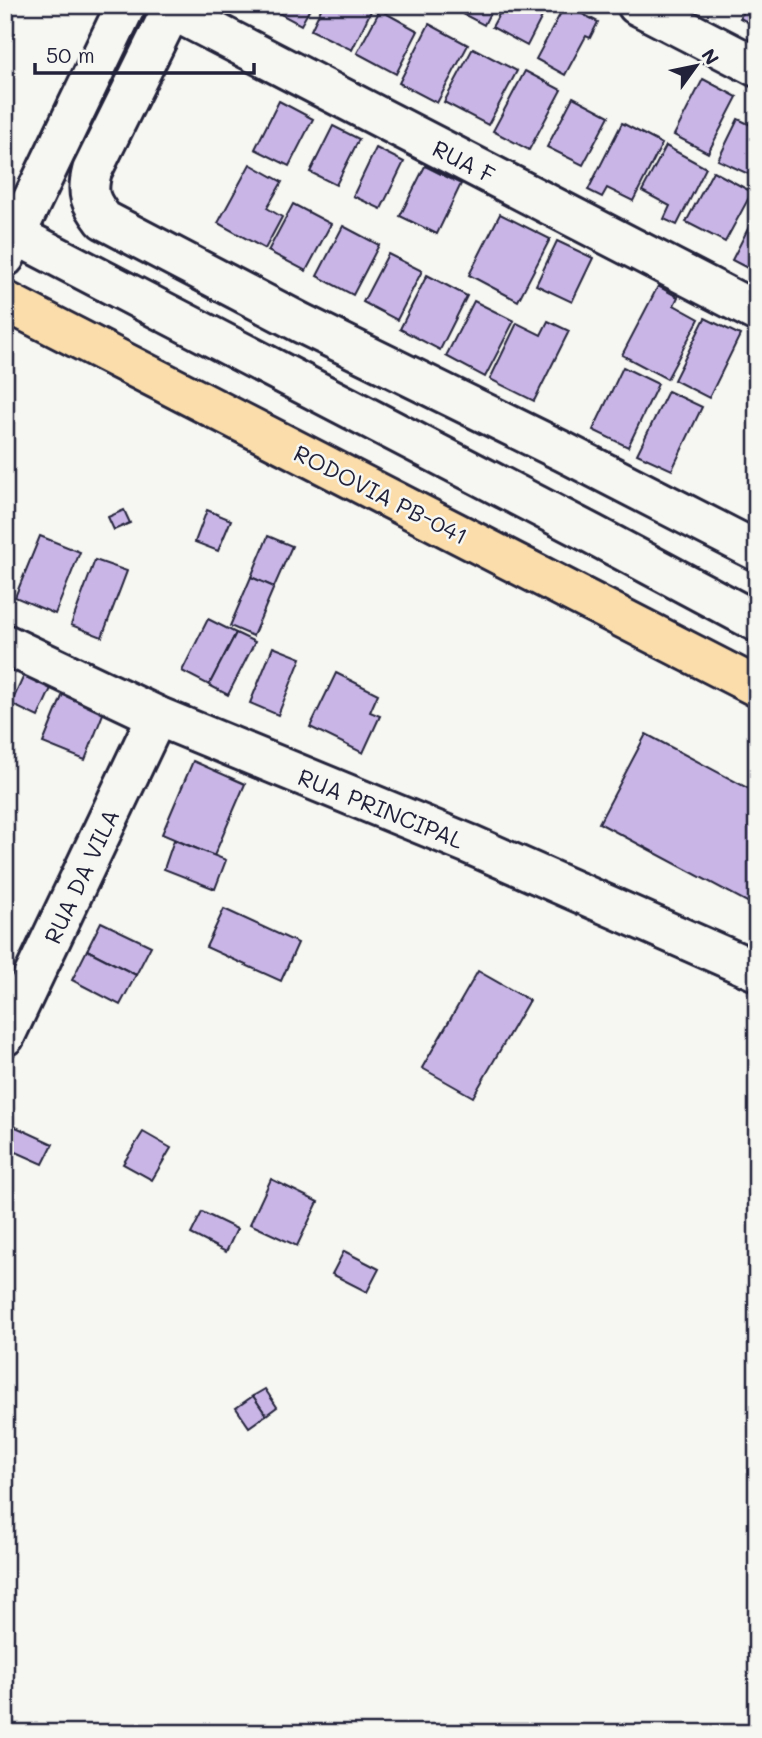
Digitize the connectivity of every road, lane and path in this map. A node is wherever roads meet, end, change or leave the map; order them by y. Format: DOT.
graph roads {
  1 [pos="126,5"];
  2 [pos="637,5"];
  3 [pos="173,8"];
  4 [pos="757,67"];
  5 [pos="10,246"];
  6 [pos="5,301"];
  7 [pos="757,312"];
  8 [pos="757,551"];
  9 [pos="757,622"];
  10 [pos="5,644"];
  11 [pos="757,687"];
  12 [pos="157,716"];
  13 [pos="757,971"];
  14 [pos="5,1036"];
  1 -- 5 [label="street"];
  2 -- 4 [label="street"];
  3 -- 7 [label="street, RUA F"];
  3 -- 8 [label="street"];
  5 -- 9 [label="street"];
  6 -- 11 [label="main road, RODOVIA PB-041"];
  10 -- 12 [label="street, RUA PRINCIPAL"];
  12 -- 13 [label="street, RUA PRINCIPAL"];
  12 -- 14 [label="street, RUA DA VILA"];
}
